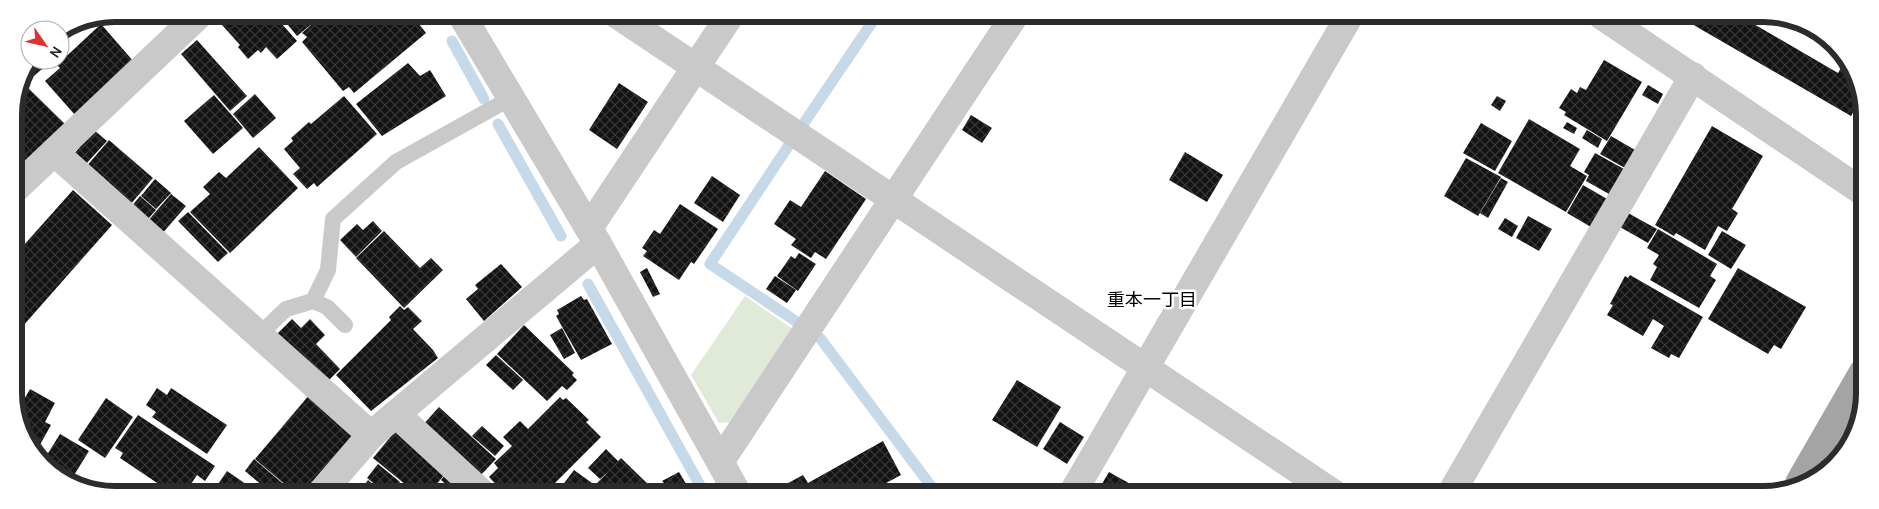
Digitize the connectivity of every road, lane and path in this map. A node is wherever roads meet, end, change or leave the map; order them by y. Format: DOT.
graph roads {
  1 [pos="192,22"];
  2 [pos="466,22"];
  3 [pos="628,22"];
  4 [pos="727,22"];
  5 [pos="1010,22"];
  6 [pos="1346,22"];
  7 [pos="1611,22"];
  8 [pos="696,67"];
  9 [pos="1694,76"];
  10 [pos="511,98"];
  11 [pos="54,152"];
  12 [pos="23,182"];
  13 [pos="1856,187"];
  14 [pos="894,199"];
  15 [pos="594,236"];
  16 [pos="313,301"];
  17 [pos="345,325"];
  18 [pos="259,335"];
  19 [pos="1145,368"];
  20 [pos="1856,384"];
  21 [pos="396,414"];
  22 [pos="371,435"];
  23 [pos="720,462"];
  24 [pos="1802,478"];
  25 [pos="328,486"];
  26 [pos="474,486"];
  27 [pos="734,486"];
  28 [pos="1077,486"];
  29 [pos="1322,486"];
  30 [pos="1455,486"];
  1 -- 11 [label="street"];
  2 -- 10 [label="street"];
  3 -- 8 [label="street"];
  4 -- 8 [label="street"];
  5 -- 14 [label="street"];
  6 -- 19 [label="street"];
  7 -- 9 [label="street"];
  8 -- 14 [label="street"];
  8 -- 15 [label="street"];
  9 -- 13 [label="street"];
  9 -- 30 [label="street"];
  10 -- 15 [label="street"];
  10 -- 16 [label="lane"];
  11 -- 12 [label="street"];
  11 -- 18 [label="street"];
  14 -- 19 [label="street"];
  14 -- 23 [label="street"];
  15 -- 21 [label="street"];
  15 -- 23 [label="street"];
  16 -- 17 [label="lane"];
  16 -- 18 [label="lane"];
  18 -- 22 [label="street"];
  19 -- 28 [label="street"];
  19 -- 29 [label="street"];
  20 -- 24 [label="main road"];
  21 -- 22 [label="street"];
  21 -- 26 [label="street"];
  22 -- 25 [label="street"];
  23 -- 27 [label="street"];
}
